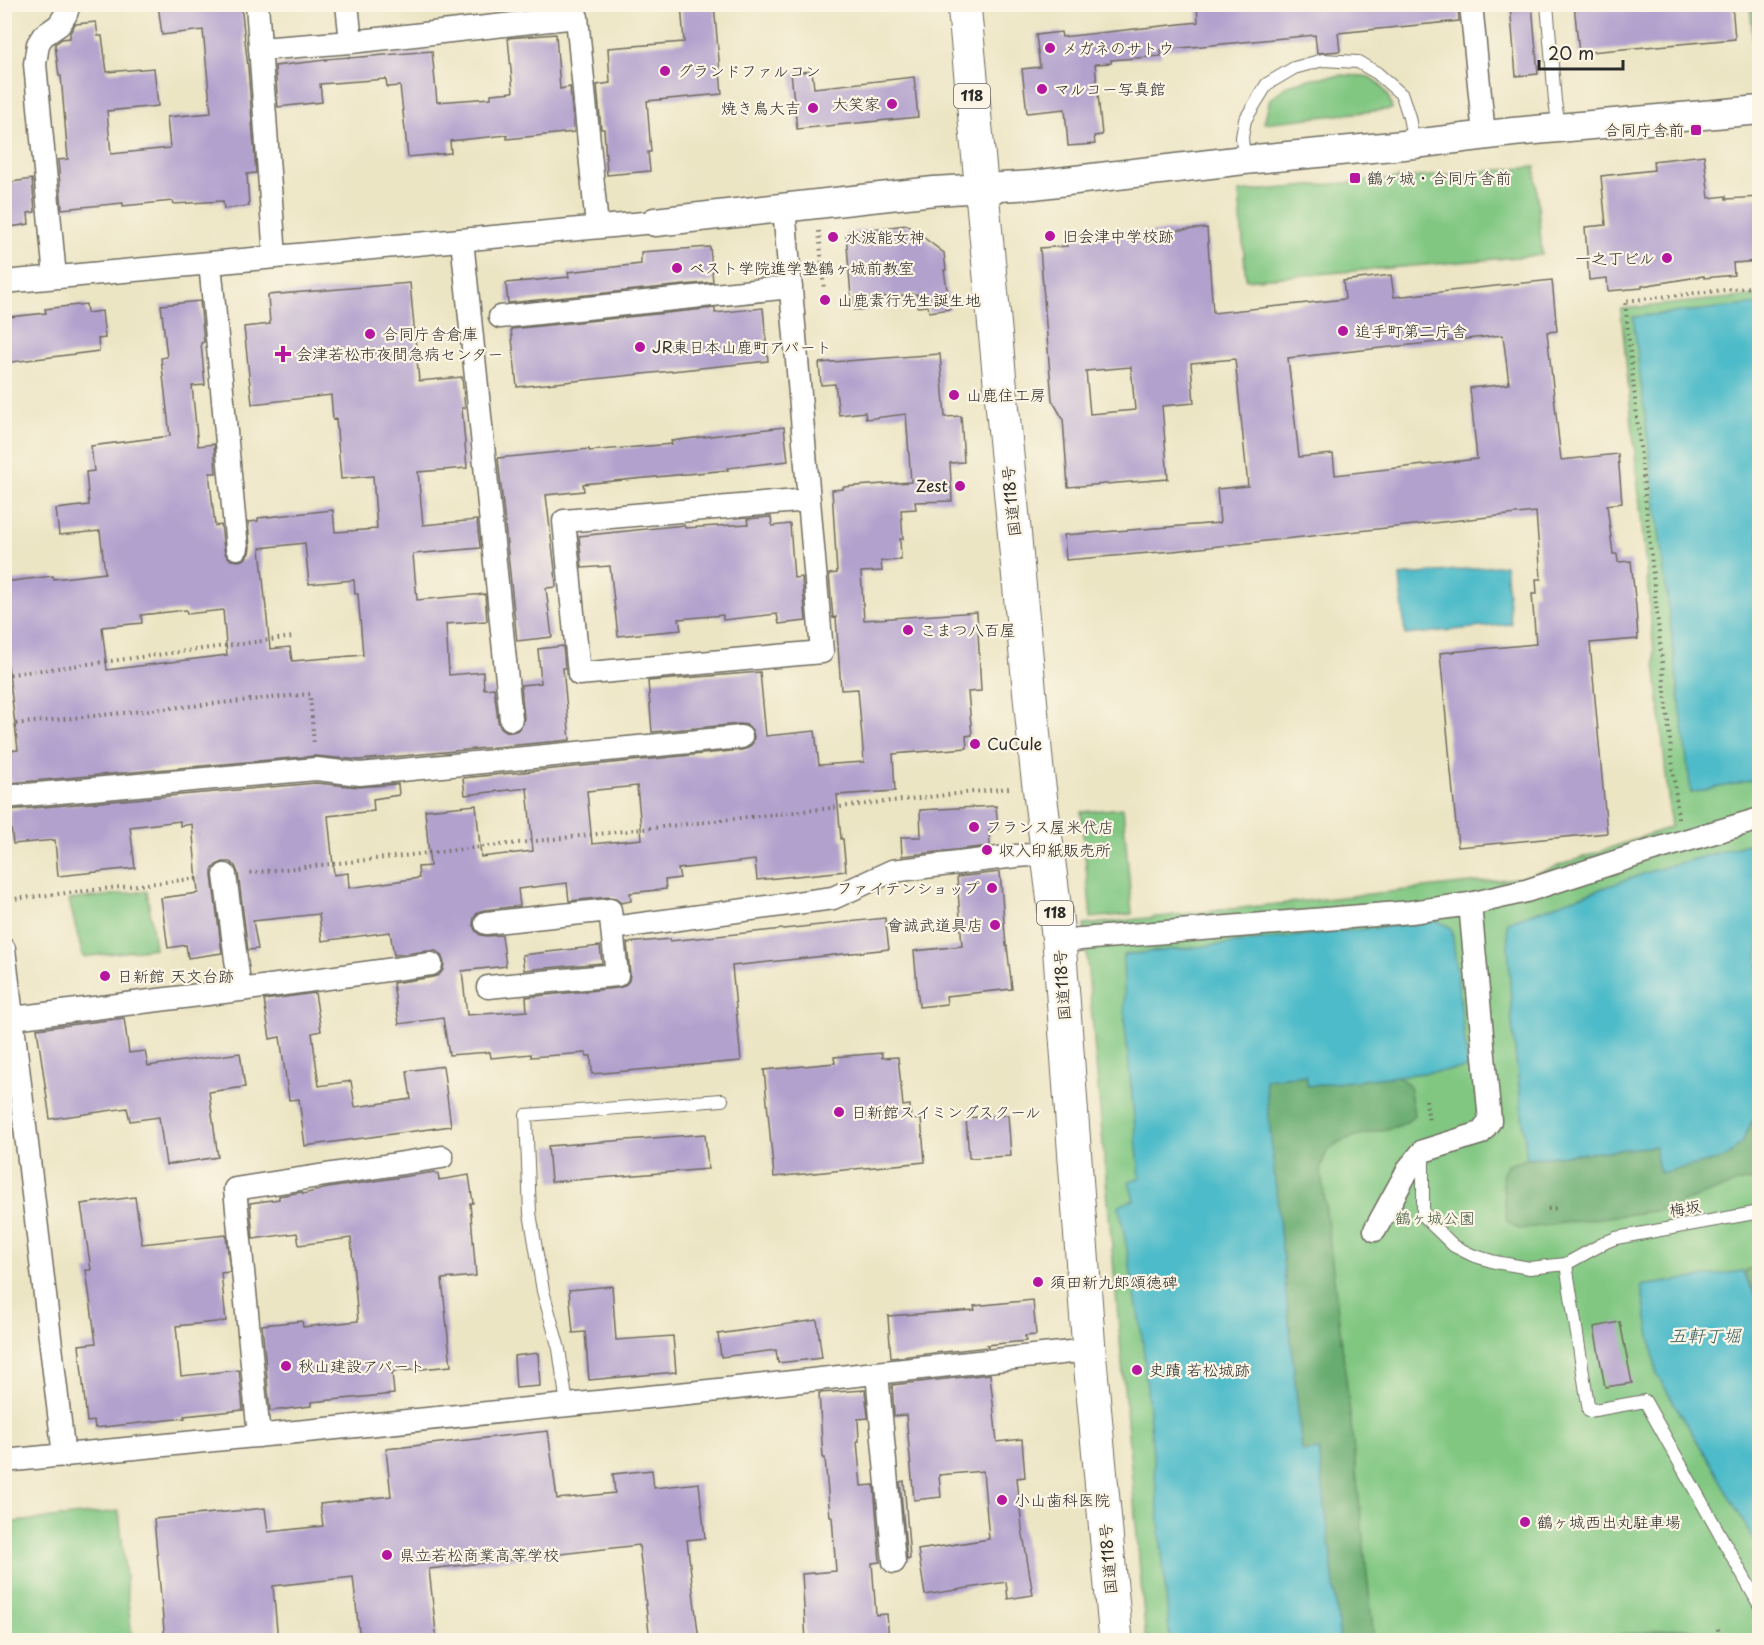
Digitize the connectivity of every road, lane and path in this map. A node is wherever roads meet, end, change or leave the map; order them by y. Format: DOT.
graph roads {
  1 [pos="69,4"];
  2 [pos="257,4"];
  3 [pos="347,4"];
  4 [pos="964,4"];
  5 [pos="1471,4"];
  6 [pos="1547,4"];
  7 [pos="577,11"];
  8 [pos="351,42"];
  9 [pos="260,49"];
  10 [pos="1760,110"];
  11 [pos="1559,128"];
  12 [pos="1484,135"];
  13 [pos="1414,144"];
  14 [pos="1244,160"];
  15 [pos="980,187"];
  16 [pos="784,208"];
  17 [pos="655,222"];
  18 [pos="819,225"];
  19 [pos="597,227"];
  20 [pos="462,240"];
  21 [pos="275,257"];
  22 [pos="210,263"];
  23 [pos="55,277"];
  24 [pos="4,282"];
  25 [pos="1760,286"];
  26 [pos="791,287"];
  27 [pos="824,290"];
  28 [pos="500,317"];
  29 [pos="809,500"];
  30 [pos="237,548"];
  31 [pos="293,637"];
  32 [pos="4,675"];
  33 [pos="511,719"];
  34 [pos="4,725"];
  35 [pos="741,737"];
  36 [pos="316,769"];
  37 [pos="1009,788"];
  38 [pos="4,797"];
  39 [pos="1760,819"];
  40 [pos="1681,843"];
  41 [pos="1047,854"];
  42 [pos="225,875"];
  43 [pos="4,900"];
  44 [pos="1470,904"];
  45 [pos="486,923"];
  46 [pos="613,928"];
  47 [pos="1059,942"];
  48 [pos="4,950"];
  49 [pos="431,964"];
  50 [pos="488,987"];
  51 [pos="240,990"];
  52 [pos="13,1018"];
  53 [pos="722,1100"];
  54 [pos="1426,1100"];
  55 [pos="1429,1122"];
  56 [pos="1423,1151"];
  57 [pos="442,1157"];
  58 [pos="1559,1208"];
  59 [pos="1548,1209"];
  60 [pos="1760,1212"];
  61 [pos="1376,1230"];
  62 [pos="1566,1264"];
  63 [pos="1089,1350"];
  64 [pos="877,1373"];
  65 [pos="567,1405"];
  66 [pos="259,1436"];
  67 [pos="64,1456"];
  68 [pos="4,1461"];
  69 [pos="894,1562"];
  70 [pos="1760,1606"];
  71 [pos="1718,1629"];
  72 [pos="1116,1641"];
  73 [pos="1722,1641"];
  1 -- 23 [label="street"];
  2 -- 9 [label="street"];
  3 -- 8 [label="street"];
  4 -- 15 [label="highway, 118"];
  5 -- 12 [label="street"];
  6 -- 11 [label="lane"];
  7 -- 8 [label="street"];
  7 -- 19 [label="street"];
  8 -- 9 [label="street"];
  9 -- 21 [label="street"];
  10 -- 11 [label="street"];
  11 -- 12 [label="street"];
  12 -- 13 [label="street"];
  13 -- 14 [label="street"];
  13 -- 14 [label="lane"];
  14 -- 15 [label="street"];
  15 -- 16 [label="street"];
  15 -- 41 [label="highway, 国道118号 / 118"];
  16 -- 17 [label="street"];
  16 -- 26 [label="street"];
  17 -- 19 [label="street"];
  18 -- 27 [label="path"];
  19 -- 20 [label="street"];
  20 -- 21 [label="street"];
  20 -- 33 [label="street"];
  21 -- 22 [label="street"];
  22 -- 23 [label="street"];
  22 -- 30 [label="street"];
  23 -- 24 [label="street"];
  25 -- 40 [label="path"];
  26 -- 28 [label="street"];
  26 -- 29 [label="street"];
  29 -- 29 [label="street"];
  31 -- 32 [label="path"];
  34 -- 36 [label="path"];
  35 -- 36 [label="street"];
  36 -- 38 [label="street"];
  37 -- 42 [label="path"];
  39 -- 40 [label="street"];
  40 -- 44 [label="street"];
  41 -- 46 [label="street"];
  41 -- 47 [label="highway, 国道118号 / 118"];
  42 -- 43 [label="path"];
  42 -- 51 [label="street"];
  44 -- 47 [label="street"];
  44 -- 56 [label="street"];
  45 -- 46 [label="street"];
  46 -- 50 [label="street"];
  47 -- 63 [label="highway, 国道118号 / 118"];
  48 -- 52 [label="street"];
  49 -- 51 [label="street"];
  51 -- 52 [label="street"];
  52 -- 67 [label="street"];
  53 -- 65 [label="lane"];
  54 -- 55 [label="path"];
  56 -- 61 [label="street"];
  56 -- 62 [label="lane"];
  57 -- 66 [label="street"];
  58 -- 59 [label="path"];
  60 -- 62 [label="lane, 梅坂"];
  62 -- 70 [label="lane"];
  63 -- 64 [label="street"];
  63 -- 72 [label="highway, 国道118号 / 118"];
  64 -- 65 [label="street"];
  64 -- 69 [label="street"];
  65 -- 66 [label="street"];
  66 -- 67 [label="street"];
  67 -- 68 [label="street"];
  71 -- 73 [label="path"];
}
